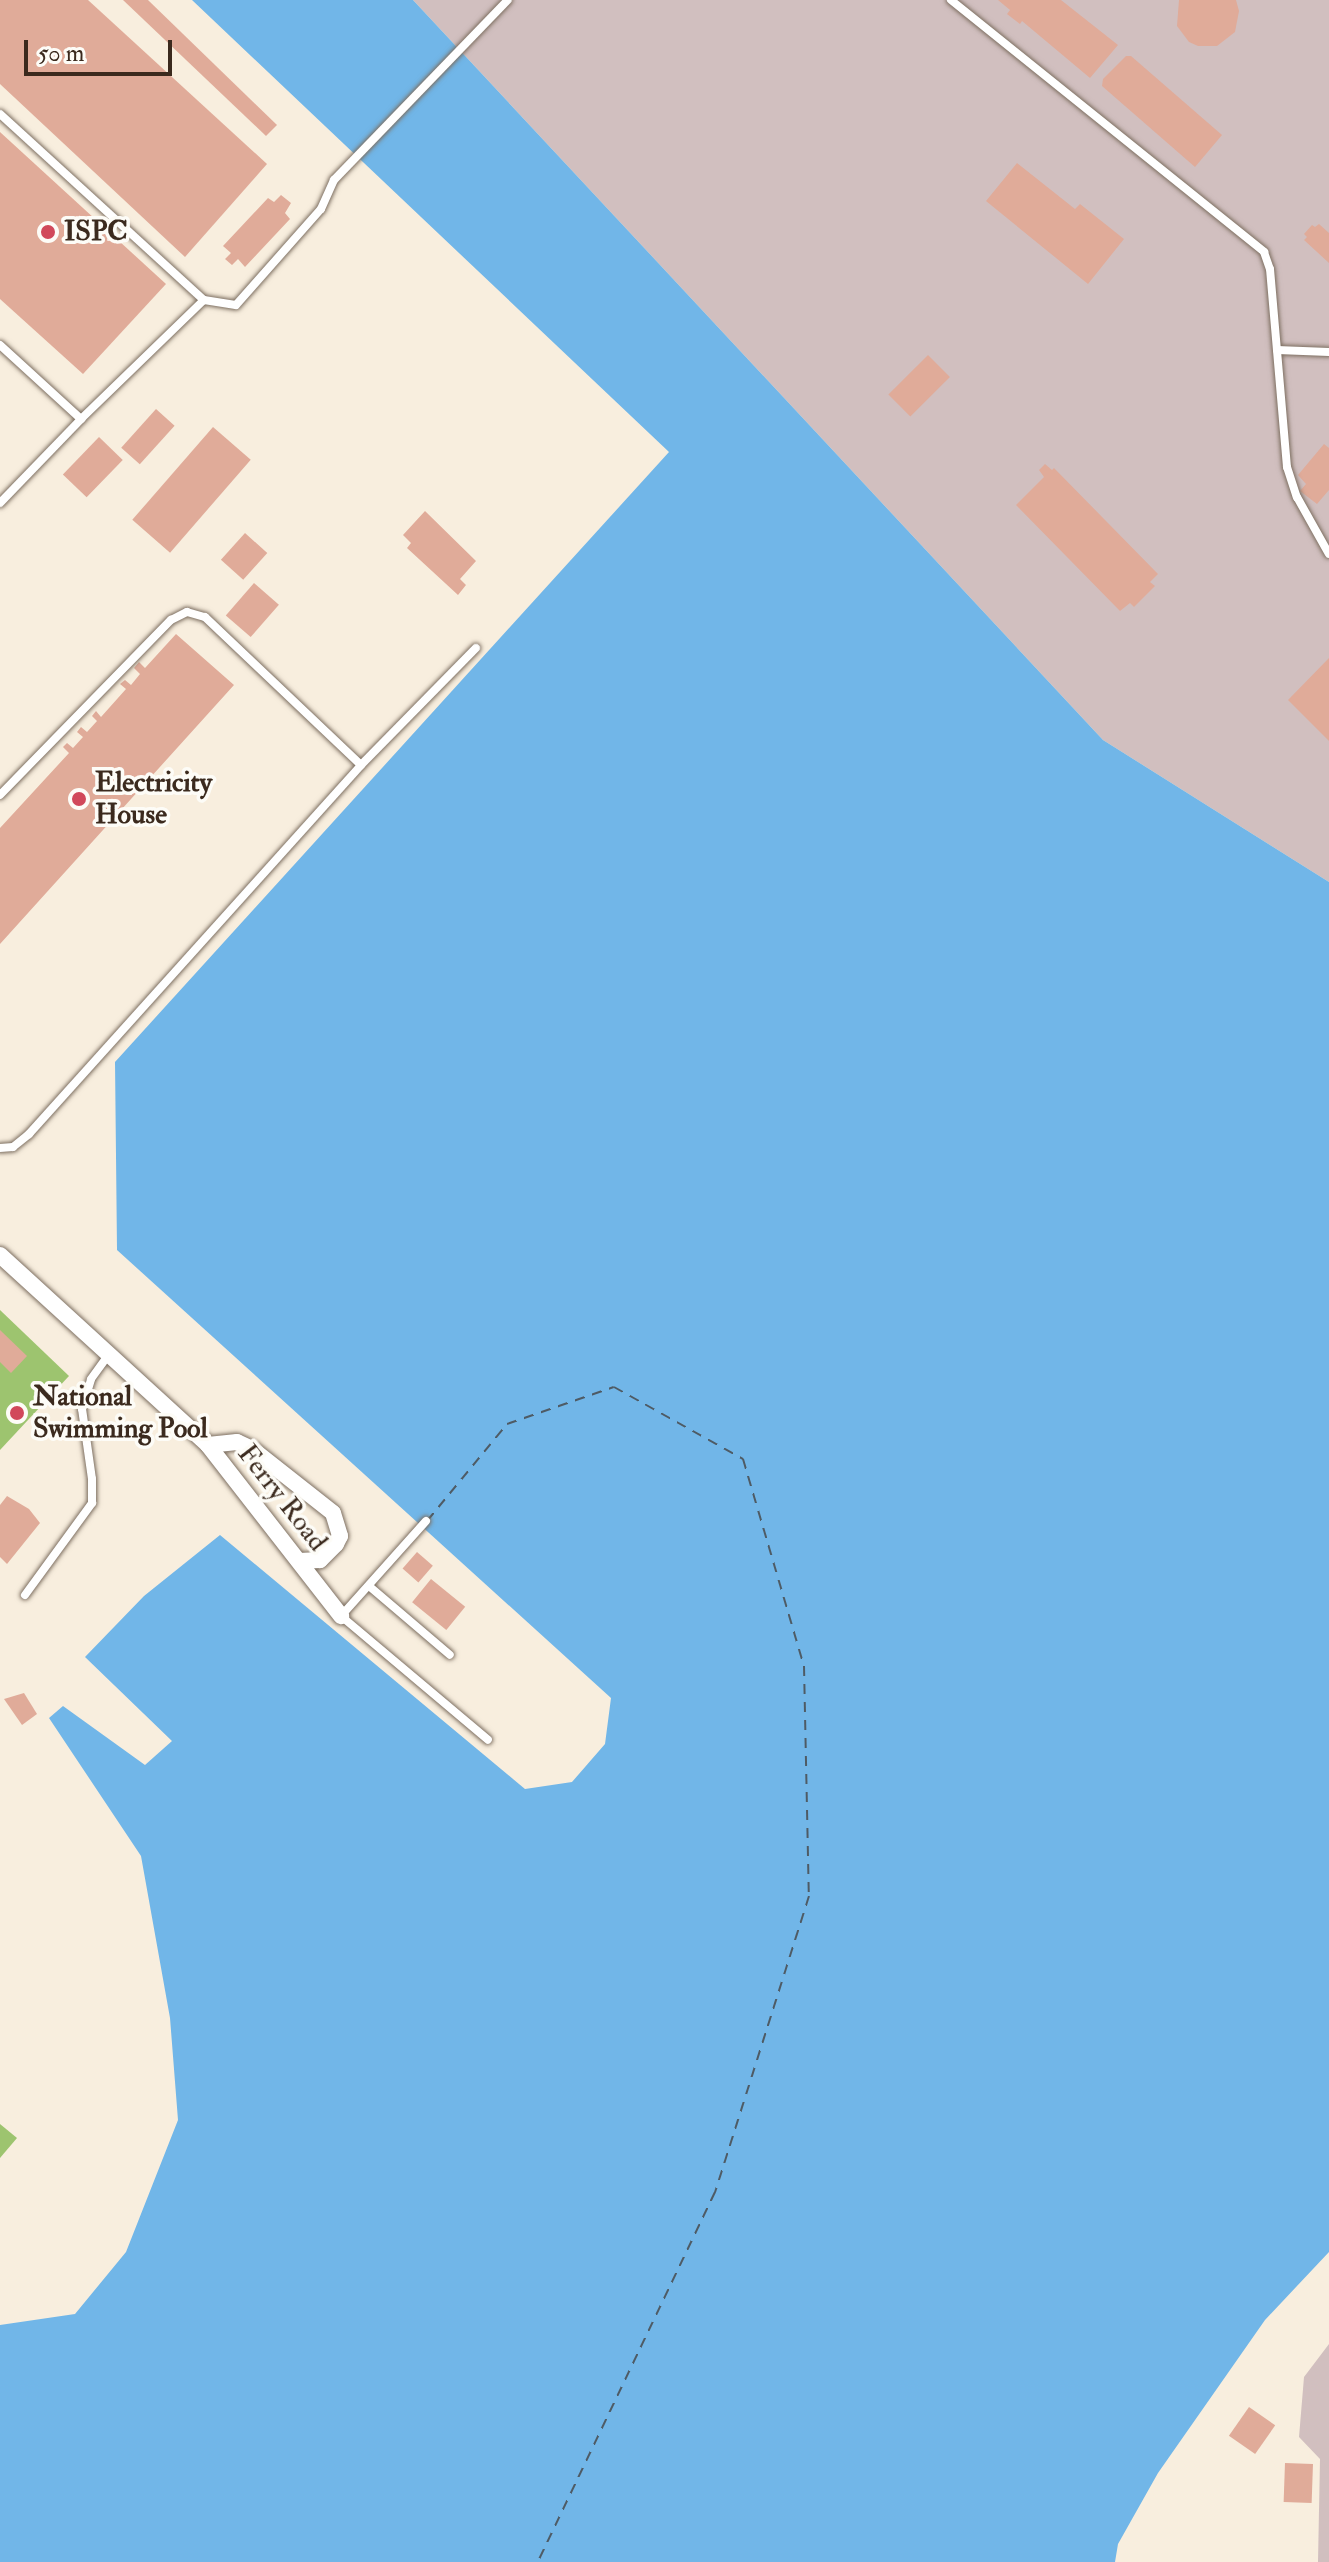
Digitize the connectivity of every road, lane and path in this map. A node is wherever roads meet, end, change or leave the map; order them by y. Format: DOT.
graph roads {
  1 [pos="508,0"];
  2 [pos="951,0"];
  3 [pos="0,114"];
  4 [pos="204,300"];
  5 [pos="0,345"];
  6 [pos="1277,350"];
  7 [pos="1329,352"];
  8 [pos="81,419"];
  9 [pos="0,503"];
  10 [pos="1329,554"];
  11 [pos="476,648"];
  12 [pos="361,765"];
  13 [pos="0,795"];
  14 [pos="0,1148"];
  15 [pos="0,1255"];
  16 [pos="110,1354"];
  17 [pos="208,1445"];
  18 [pos="426,1521"];
  19 [pos="299,1561"];
  20 [pos="369,1586"];
  21 [pos="25,1595"];
  22 [pos="341,1616"];
  23 [pos="450,1655"];
  24 [pos="488,1740"];
  1 -- 4 [label="lane"];
  2 -- 6 [label="lane"];
  3 -- 4 [label="lane"];
  4 -- 8 [label="lane"];
  5 -- 8 [label="lane"];
  6 -- 7 [label="lane"];
  6 -- 10 [label="lane"];
  8 -- 9 [label="lane"];
  11 -- 12 [label="lane"];
  12 -- 13 [label="lane"];
  12 -- 14 [label="lane"];
  15 -- 16 [label="street, Ferry Road"];
  16 -- 17 [label="street, Ferry Road"];
  16 -- 21 [label="lane"];
  17 -- 19 [label="street, Ferry Road"];
  17 -- 19 [label="street"];
  18 -- 20 [label="lane"];
  19 -- 22 [label="street, Ferry Road"];
  20 -- 22 [label="lane"];
  20 -- 23 [label="lane"];
  22 -- 24 [label="lane"];
}
